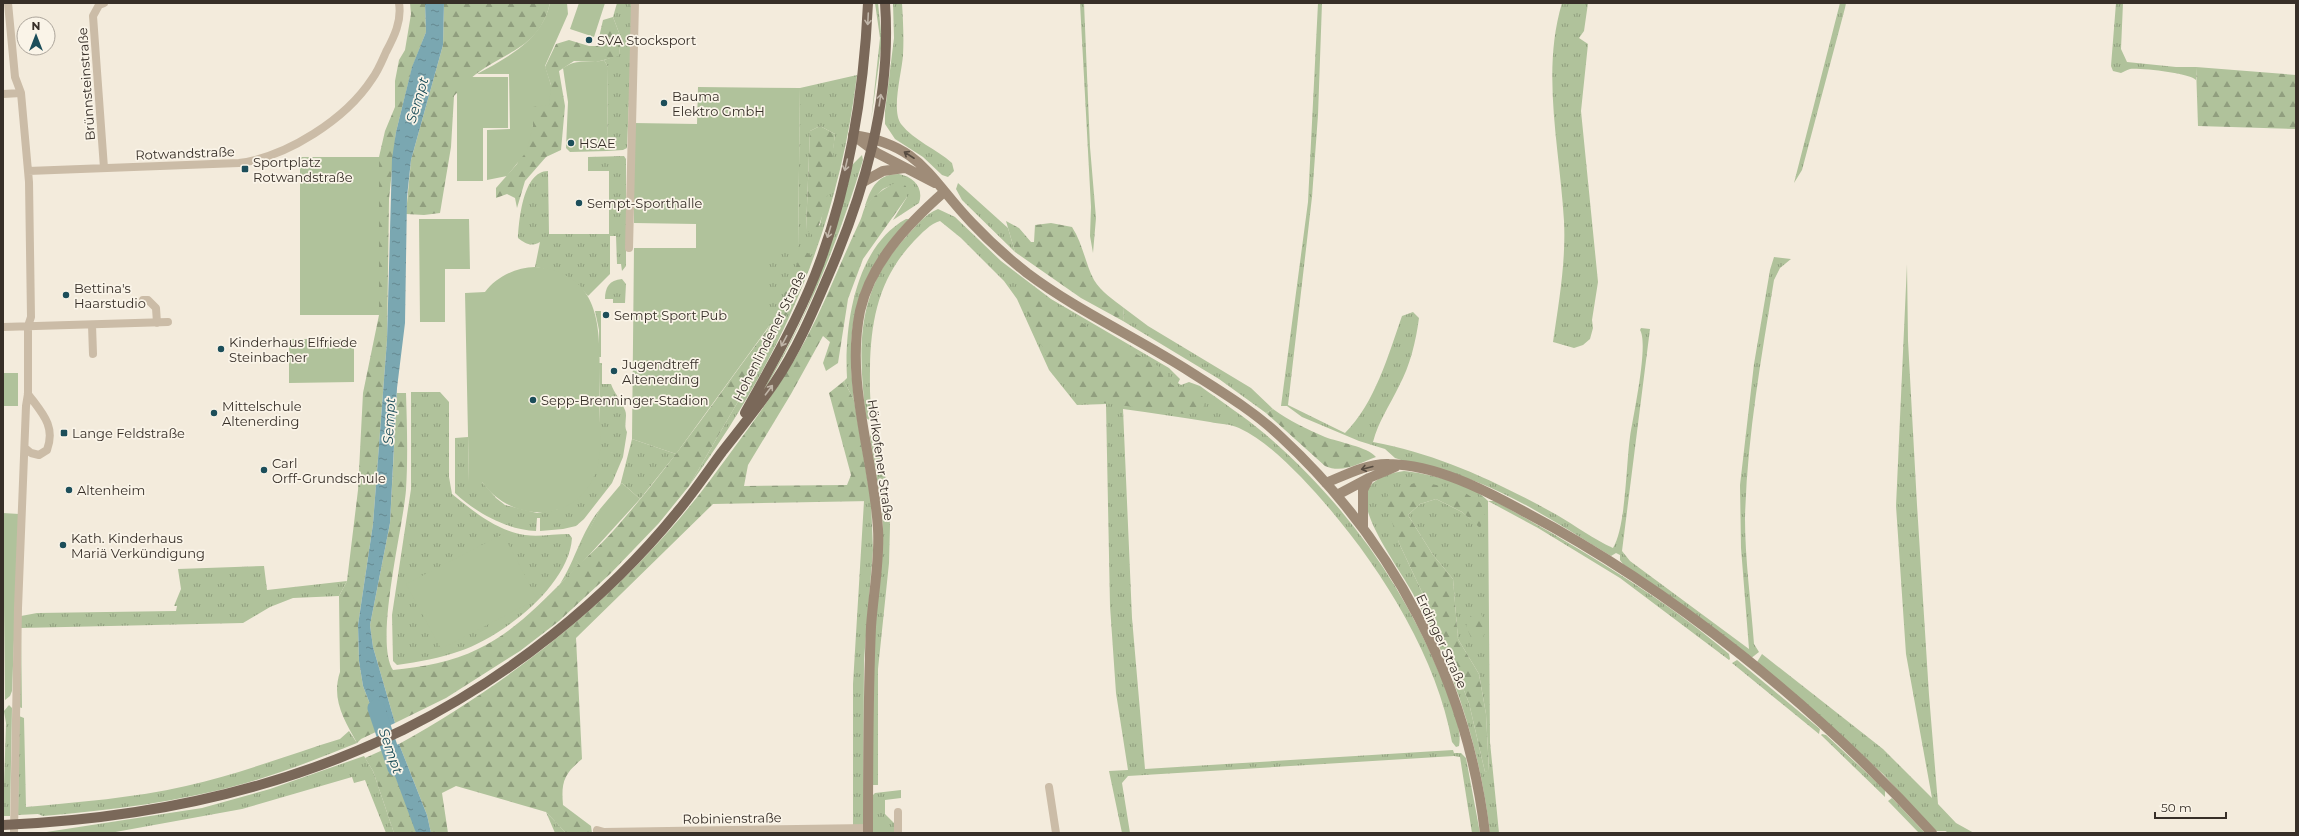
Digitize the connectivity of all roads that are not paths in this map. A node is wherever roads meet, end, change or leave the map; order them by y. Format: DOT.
graph roads {
  1 [pos="8,3"];
  2 [pos="104,3"];
  3 [pos="399,3"];
  4 [pos="635,3"];
  5 [pos="868,3"];
  6 [pos="885,3"];
  7 [pos="21,93"];
  8 [pos="3,94"];
  9 [pos="853,135"];
  10 [pos="873,138"];
  11 [pos="871,149"];
  12 [pos="104,168"];
  13 [pos="904,168"];
  14 [pos="28,171"];
  15 [pos="863,182"];
  16 [pos="941,188"];
  17 [pos="629,248"];
  18 [pos="143,300"];
  19 [pos="168,322"];
  20 [pos="157,323"];
  21 [pos="92,325"];
  22 [pos="28,326"];
  23 [pos="3,327"];
  24 [pos="93,354"];
  25 [pos="28,394"];
  26 [pos="729,443"];
  27 [pos="25,448"];
  28 [pos="1405,465"];
  29 [pos="1368,478"];
  30 [pos="1326,483"];
  31 [pos="1337,495"];
  32 [pos="1363,527"];
  33 [pos="1049,788"];
  34 [pos="898,812"];
  35 [pos="3,825"];
  36 [pos="597,830"];
  37 [pos="868,831"];
  38 [pos="14,833"];
  39 [pos="898,833"];
  40 [pos="1056,833"];
  41 [pos="1485,833"];
  42 [pos="1932,833"];
  1 -- 7 [label="street"];
  2 -- 12 [label="street, Brünnsteinstraße"];
  3 -- 12 [label="street, Rotwandstraße"];
  4 -- 17 [label="street"];
  5 -- 9 [label="main road, Hohenlindener Straße, one-way"];
  10 -- 6 [label="main road, one-way"];
  7 -- 8 [label="street"];
  7 -- 14 [label="street"];
  9 -- 10 [label="street, Erdinger Straße"];
  9 -- 11 [label="street"];
  9 -- 26 [label="main road, Hohenlindener Straße, one-way"];
  10 -- 11 [label="main road"];
  16 -- 10 [label="street, Erdinger Straße, one-way"];
  11 -- 13 [label="street"];
  11 -- 15 [label="main road"];
  12 -- 14 [label="street, Rotwandstraße"];
  13 -- 15 [label="street"];
  13 -- 16 [label="street"];
  14 -- 22 [label="street"];
  26 -- 15 [label="main road, one-way"];
  16 -- 30 [label="street, Erdinger Straße"];
  16 -- 37 [label="street, Hörlkofener Straße"];
  18 -- 20 [label="street"];
  19 -- 20 [label="street"];
  20 -- 21 [label="street"];
  21 -- 22 [label="street"];
  21 -- 24 [label="street"];
  22 -- 23 [label="street"];
  22 -- 25 [label="street"];
  25 -- 27 [label="street"];
  25 -- 27 [label="street"];
  26 -- 35 [label="main road"];
  27 -- 38 [label="street"];
  28 -- 29 [label="street"];
  28 -- 30 [label="street, one-way"];
  28 -- 42 [label="street"];
  29 -- 31 [label="street"];
  29 -- 32 [label="street"];
  30 -- 31 [label="street, Erdinger Straße"];
  31 -- 32 [label="street, Erdinger Straße"];
  32 -- 41 [label="street, Erdinger Straße"];
  33 -- 40 [label="street"];
  34 -- 39 [label="street"];
  36 -- 37 [label="street, Robinienstraße"];
}
